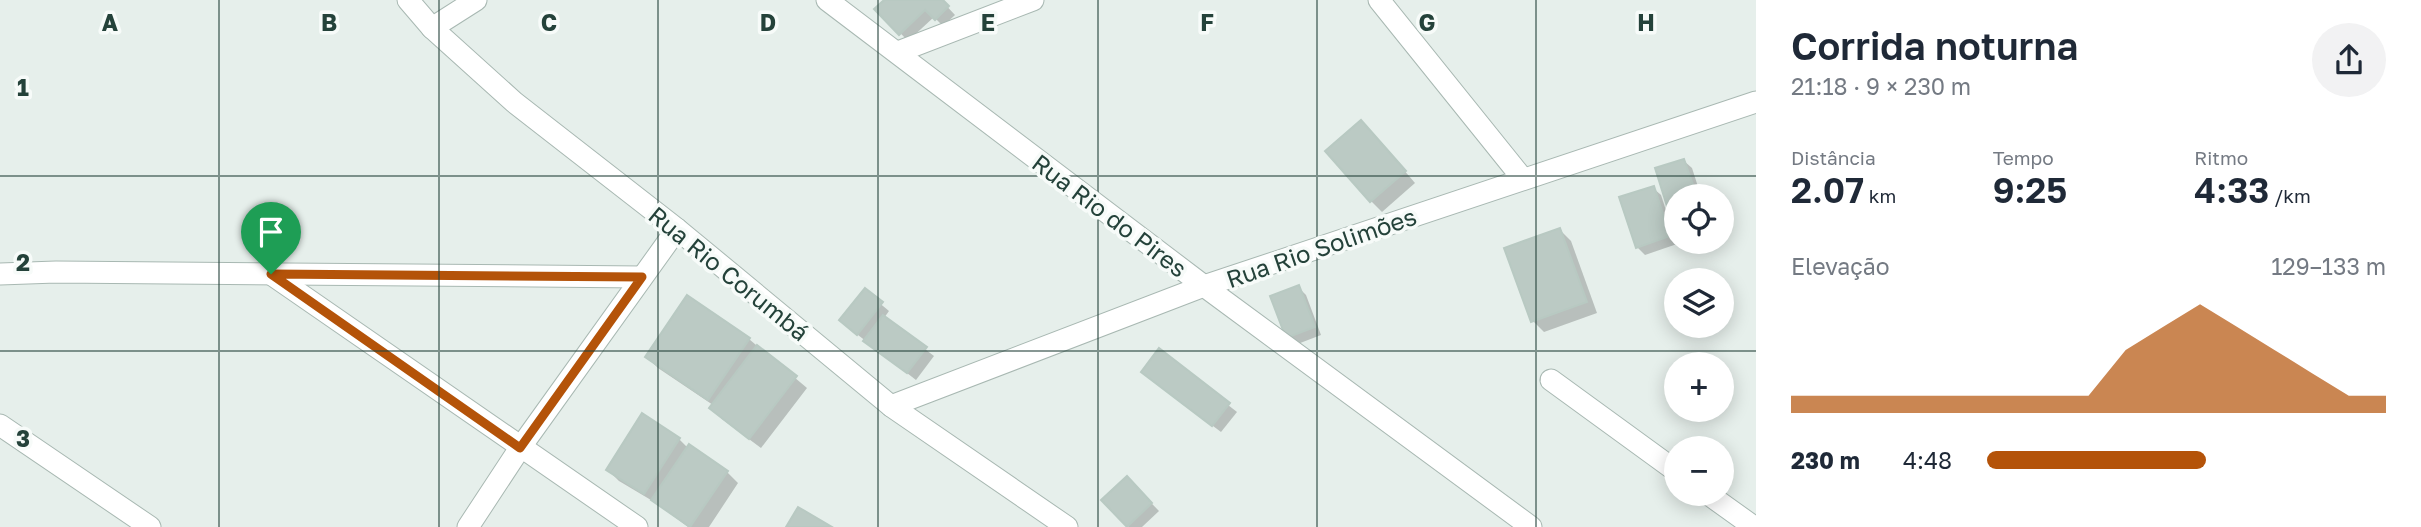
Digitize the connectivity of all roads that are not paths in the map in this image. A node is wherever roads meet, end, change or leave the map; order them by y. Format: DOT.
graph roads {
  1 [pos="408,0"];
  2 [pos="476,0"];
  3 [pos="827,0"];
  4 [pos="1034,0"];
  5 [pos="1379,0"];
  6 [pos="432,27"];
  7 [pos="898,52"];
  8 [pos="1756,102"];
  9 [pos="1523,179"];
  10 [pos="677,229"];
  11 [pos="0,274"];
  12 [pos="271,274"];
  13 [pos="642,277"];
  14 [pos="1204,286"];
  15 [pos="1551,380"];
  16 [pos="891,406"];
  17 [pos="0,425"];
  18 [pos="520,448"];
  19 [pos="1664,462"];
  20 [pos="1725,506"];
  21 [pos="150,527"];
  22 [pos="468,527"];
  23 [pos="637,527"];
  24 [pos="1067,527"];
  25 [pos="1531,527"];
  26 [pos="1754,527"];
  1 -- 6 [label="street, Rua Rio Corumbá"];
  2 -- 6 [label="street"];
  3 -- 7 [label="street, Rua Rio do Pires"];
  4 -- 7 [label="street"];
  5 -- 9 [label="street"];
  6 -- 10 [label="street, Rua Rio Corumbá"];
  7 -- 14 [label="street, Rua Rio do Pires"];
  8 -- 9 [label="street, Rua Rio Solimões"];
  9 -- 14 [label="street, Rua Rio Solimões"];
  10 -- 13 [label="street"];
  10 -- 16 [label="street, Rua Rio Corumbá"];
  11 -- 12 [label="street"];
  12 -- 13 [label="street"];
  12 -- 18 [label="street"];
  13 -- 18 [label="street"];
  14 -- 16 [label="street, Rua Rio Solimões"];
  14 -- 25 [label="street, Rua Rio do Pires"];
  15 -- 19 [label="street"];
  16 -- 24 [label="street, Rua Rio Corumbá"];
  17 -- 21 [label="street"];
  18 -- 22 [label="street"];
  18 -- 23 [label="street"];
  20 -- 26 [label="street"];
}
